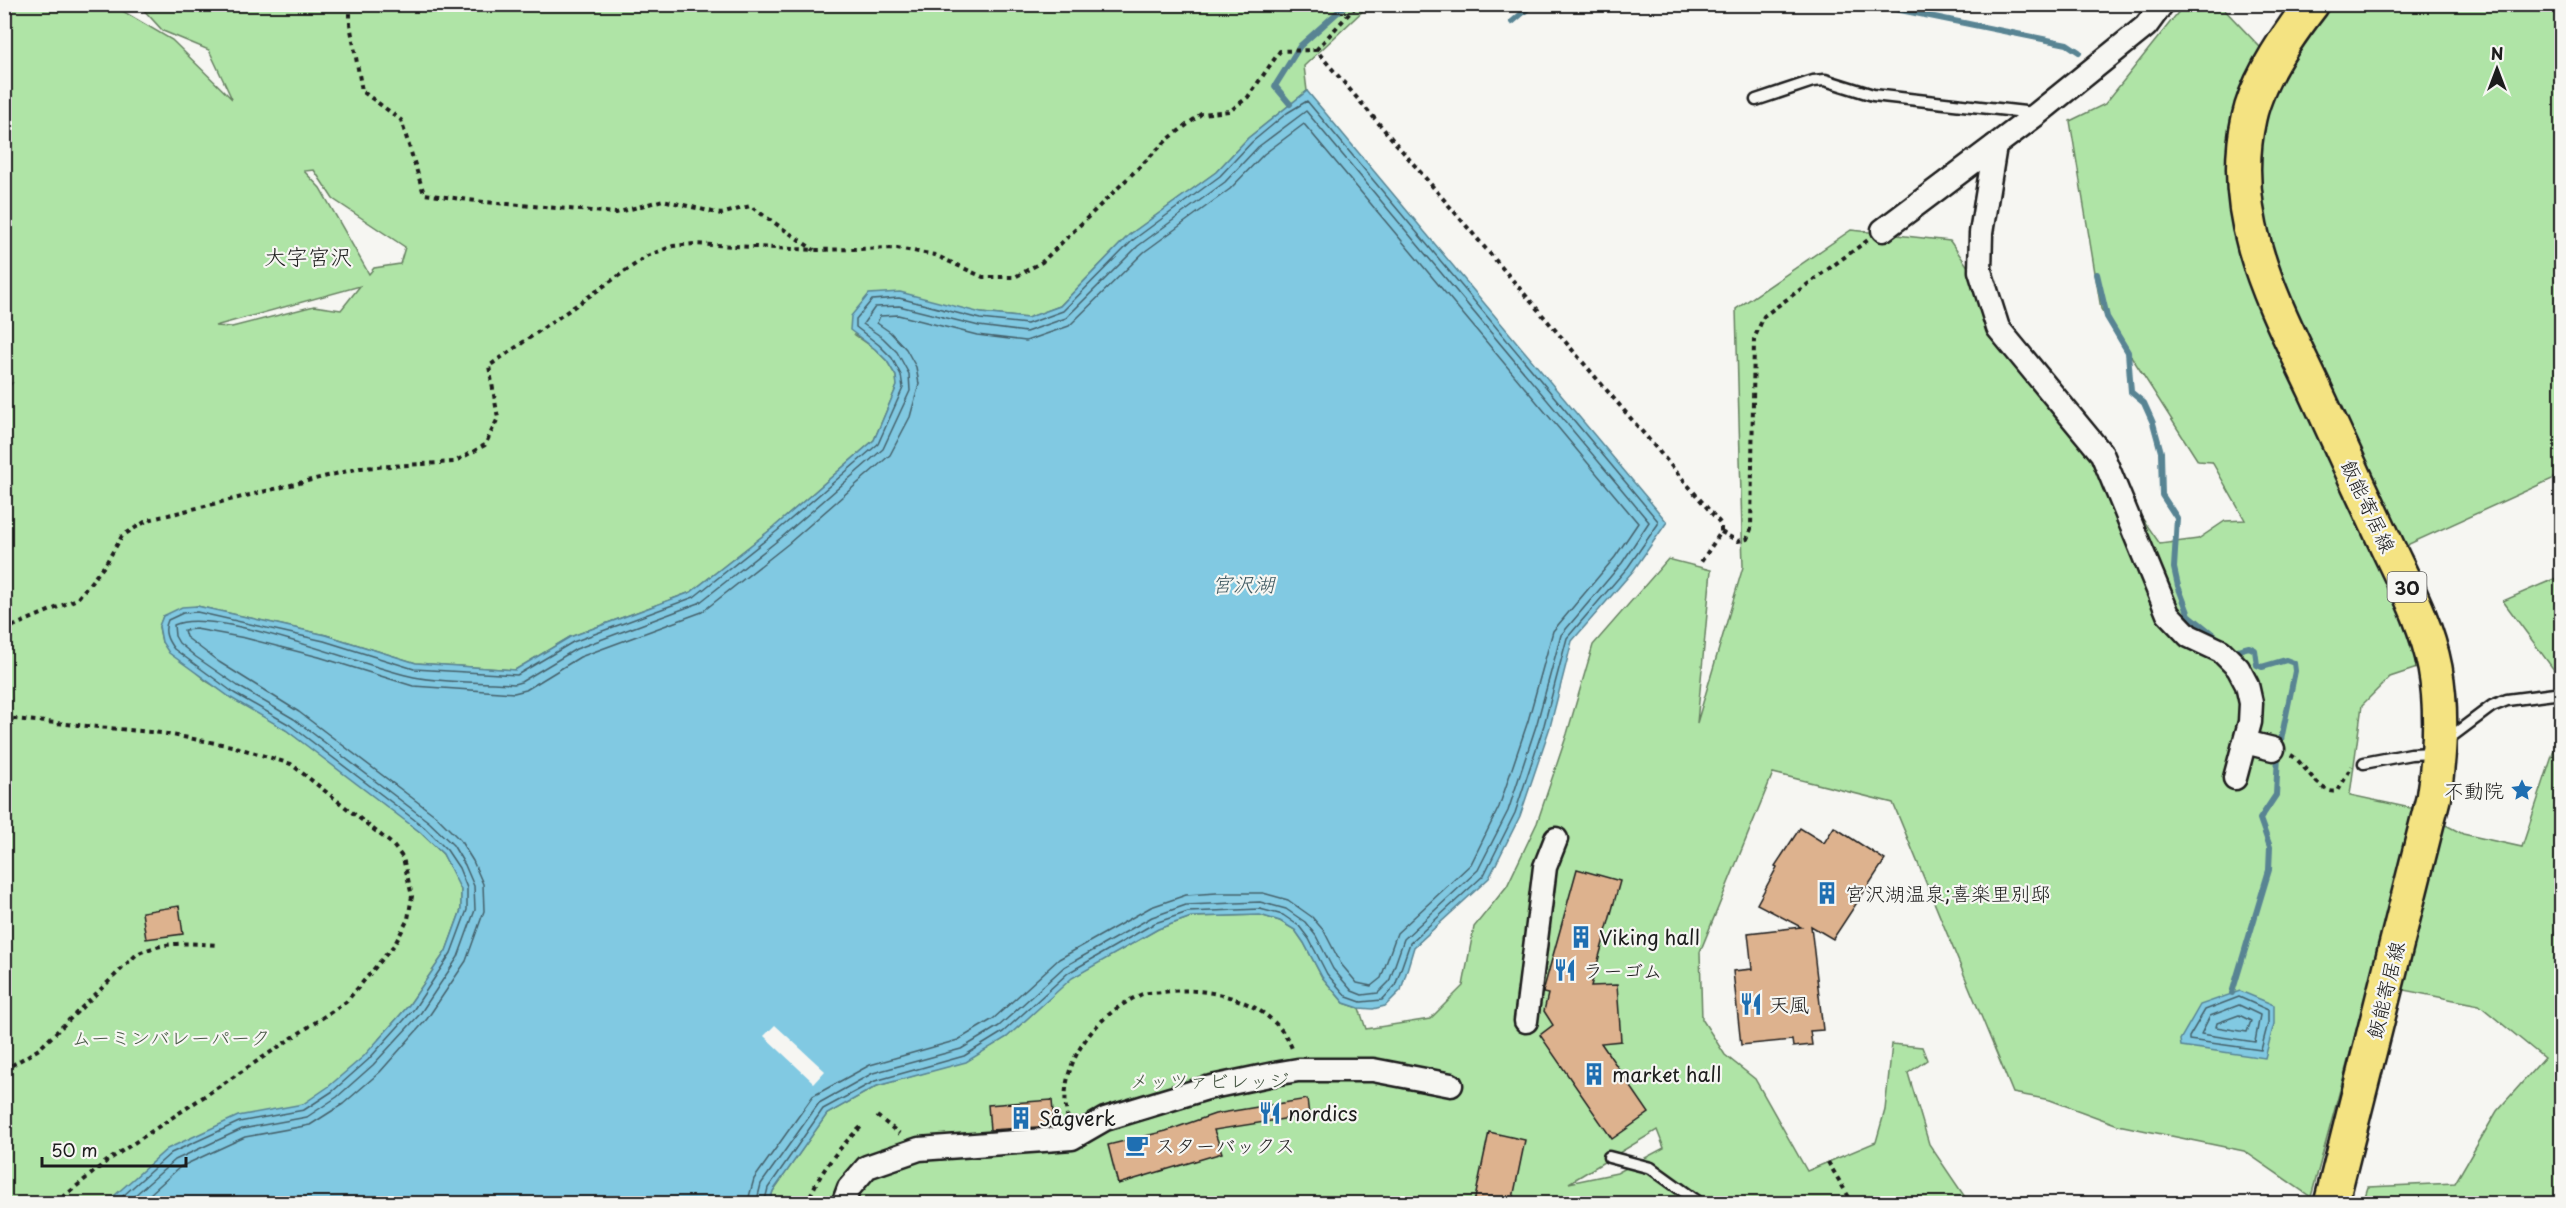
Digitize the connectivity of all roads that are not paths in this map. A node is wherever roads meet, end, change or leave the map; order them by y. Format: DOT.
graph roads {
  1 [pos="2162,4"];
  2 [pos="2312,4"];
  3 [pos="1756,100"];
  4 [pos="2037,114"];
  5 [pos="1995,146"];
  6 [pos="1883,230"];
  7 [pos="2562,693"];
  8 [pos="2245,742"];
  9 [pos="2273,749"];
  10 [pos="2439,750"];
  11 [pos="2364,763"];
  12 [pos="2235,778"];
  13 [pos="1556,839"];
  14 [pos="1526,1021"];
  15 [pos="1451,1085"];
  16 [pos="1609,1157"];
  17 [pos="843,1203"];
  18 [pos="1701,1203"];
  19 [pos="2331,1203"];
  1 -- 4 [label="street"];
  2 -- 10 [label="main road, 飯能寄居線 / 30"];
  3 -- 4 [label="lane"];
  4 -- 5 [label="street"];
  5 -- 6 [label="street"];
  5 -- 8 [label="street"];
  7 -- 10 [label="lane"];
  8 -- 9 [label="street"];
  8 -- 12 [label="street"];
  10 -- 11 [label="lane"];
  10 -- 19 [label="main road, 飯能寄居線 / 30"];
  13 -- 14 [label="street"];
  15 -- 17 [label="street"];
  16 -- 18 [label="lane"];
}
